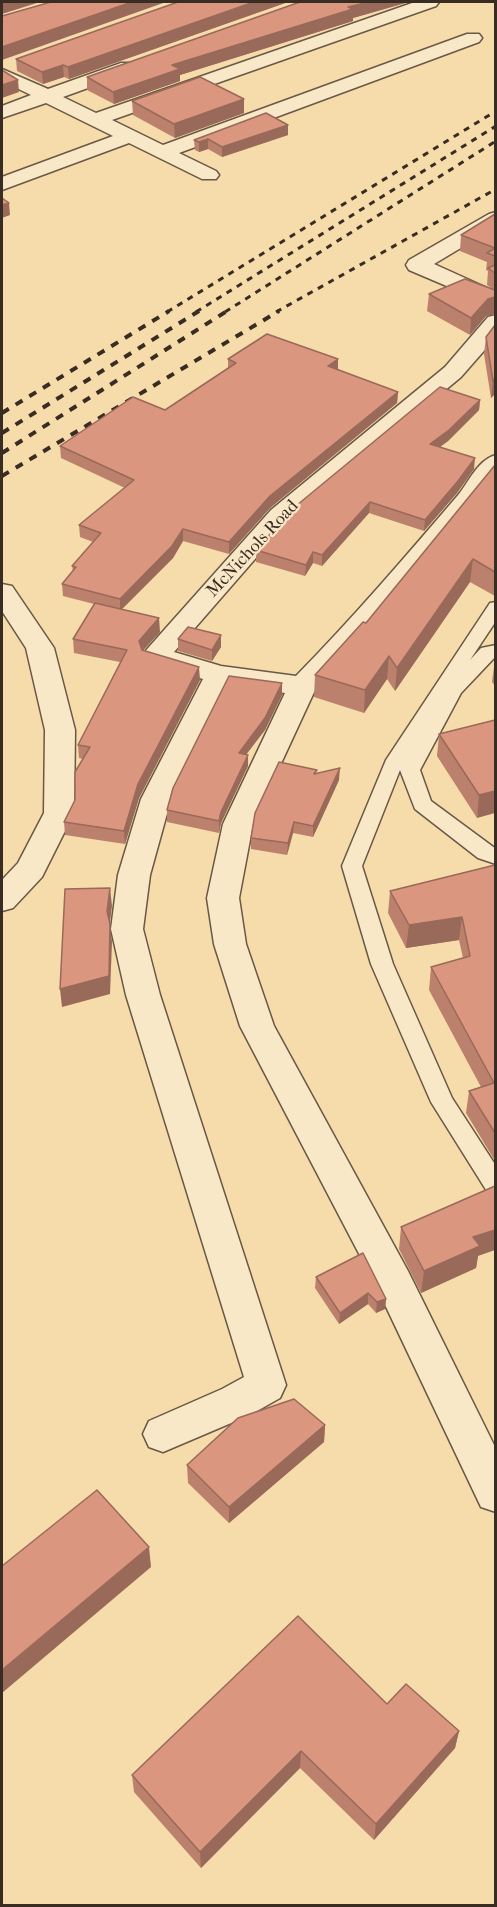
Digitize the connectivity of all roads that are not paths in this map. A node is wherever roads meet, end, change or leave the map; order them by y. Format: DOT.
graph roads {
  1 [pos="389,2"];
  2 [pos="408,9"];
  3 [pos="430,10"];
  4 [pos="452,28"];
  5 [pos="144,61"];
  6 [pos="5,68"];
  7 [pos="46,97"];
  8 [pos="2,112"];
  9 [pos="94,120"];
  10 [pos="128,137"];
  11 [pos="159,153"];
  12 [pos="209,176"];
  13 [pos="2,184"];
  14 [pos="495,218"];
  15 [pos="495,300"];
  16 [pos="495,322"];
  17 [pos="495,462"];
  18 [pos="2,592"];
  19 [pos="495,607"];
  20 [pos="495,650"];
  21 [pos="219,675"];
  22 [pos="303,686"];
  23 [pos="495,857"];
  24 [pos="2,900"];
  25 [pos="495,1186"];
  26 [pos="163,1434"];
  27 [pos="495,1494"];
  1 -- 2 [label="street"];
  2 -- 3 [label="street"];
  2 -- 9 [label="street"];
  4 -- 11 [label="street"];
  5 -- 7 [label="street"];
  6 -- 7 [label="street"];
  7 -- 8 [label="street"];
  7 -- 9 [label="street"];
  9 -- 10 [label="street"];
  10 -- 11 [label="street"];
  10 -- 13 [label="street"];
  11 -- 12 [label="street"];
  14 -- 15 [label="street"];
  16 -- 21 [label="street, McNichols Road"];
  17 -- 22 [label="street"];
  18 -- 24 [label="street"];
  19 -- 25 [label="lane"];
  20 -- 23 [label="lane"];
  21 -- 22 [label="street, McNichols Road"];
  21 -- 26 [label="street"];
  22 -- 27 [label="street"];
}
